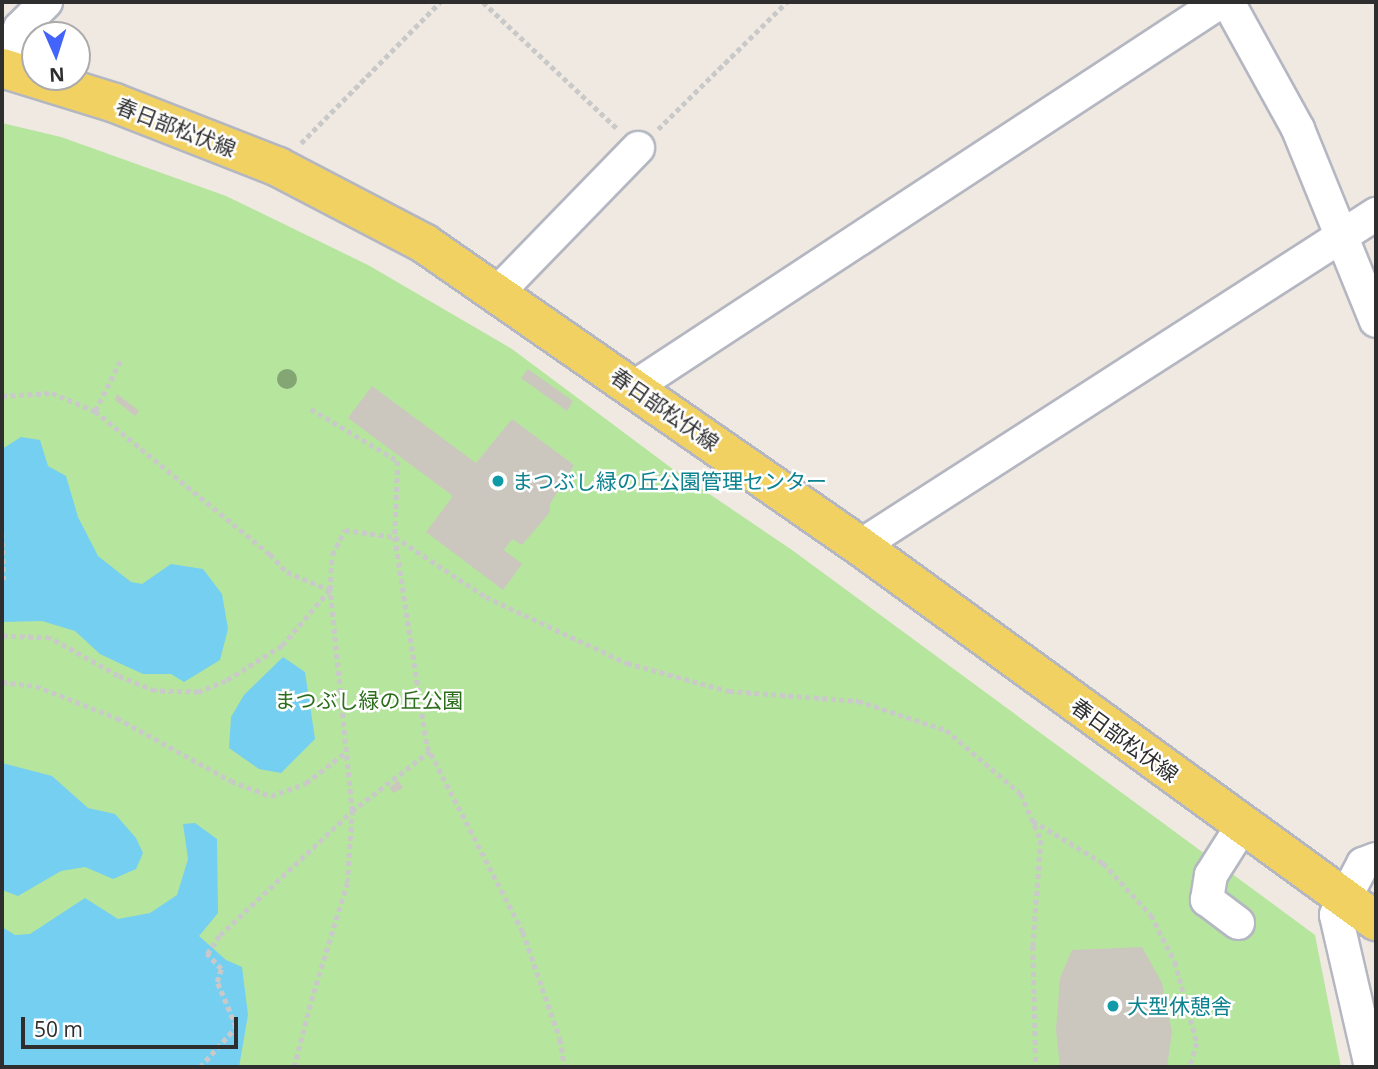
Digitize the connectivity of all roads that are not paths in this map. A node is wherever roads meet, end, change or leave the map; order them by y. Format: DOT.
graph roads {
  1 [pos="46,2"];
  2 [pos="1220,2"];
  3 [pos="1228,2"];
  4 [pos="4,69"];
  5 [pos="638,148"];
  6 [pos="1376,214"];
  7 [pos="1343,236"];
  8 [pos="498,292"];
  9 [pos="1376,321"];
  10 [pos="634,387"];
  11 [pos="860,546"];
  12 [pos="1242,826"];
  13 [pos="1376,859"];
  14 [pos="1345,899"];
  15 [pos="1376,921"];
  16 [pos="1238,923"];
  17 [pos="1371,1067"];
  1 -- 4 [label="street"];
  2 -- 10 [label="street"];
  3 -- 7 [label="street"];
  4 -- 8 [label="main road, 春日部松伏線"];
  5 -- 8 [label="street"];
  6 -- 7 [label="street"];
  7 -- 9 [label="street"];
  7 -- 11 [label="street"];
  8 -- 10 [label="main road, 春日部松伏線"];
  10 -- 11 [label="main road, 春日部松伏線"];
  11 -- 12 [label="main road, 春日部松伏線"];
  12 -- 14 [label="main road, 春日部松伏線"];
  12 -- 16 [label="street"];
  13 -- 14 [label="street"];
  14 -- 15 [label="main road, 春日部松伏線"];
  14 -- 17 [label="street"];
}
